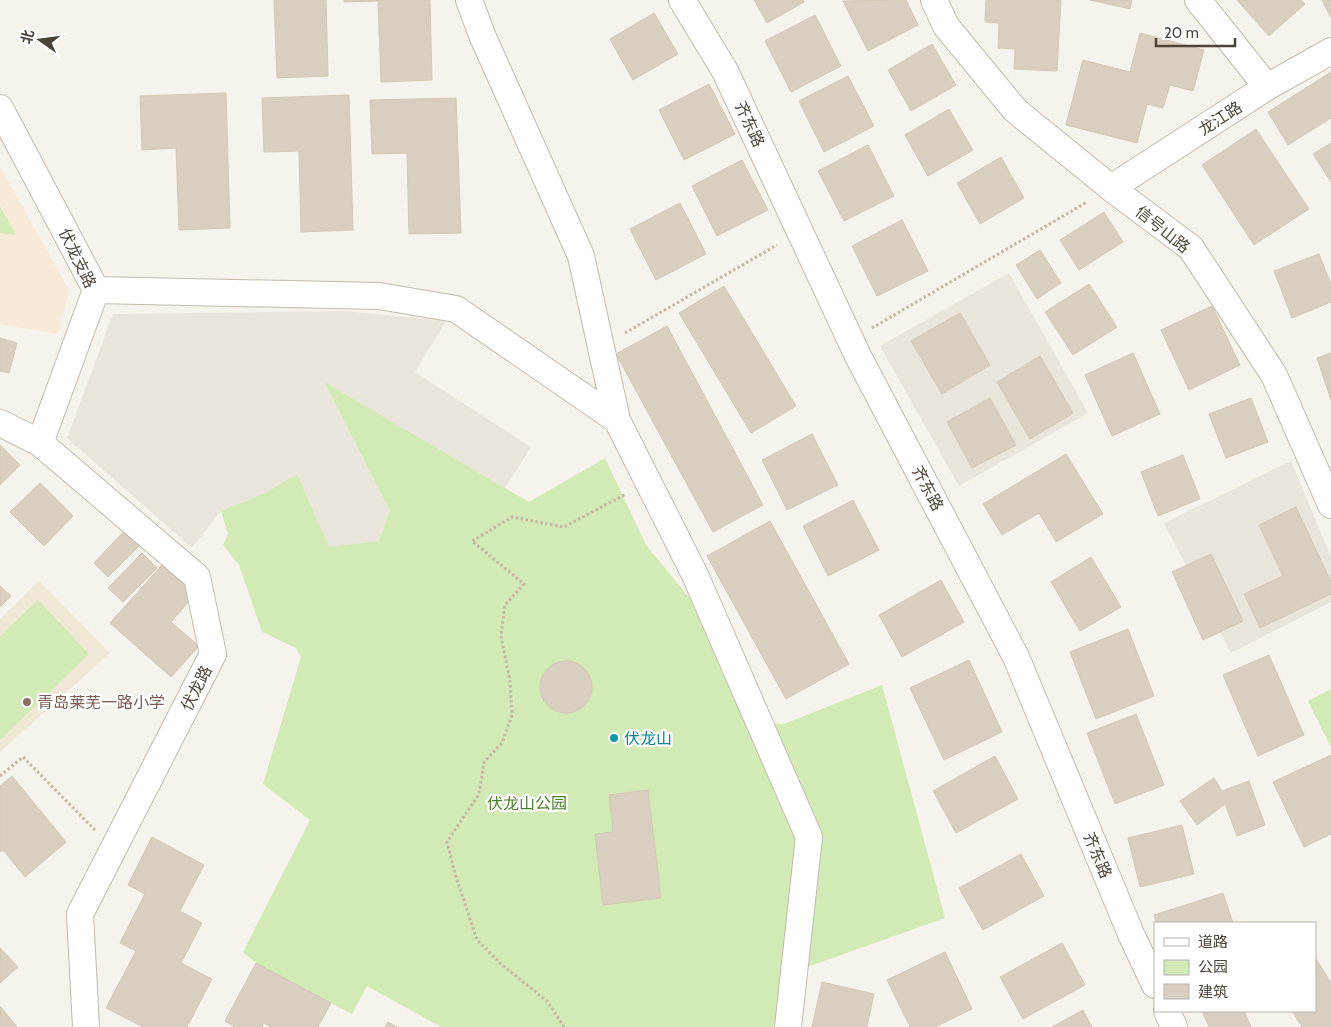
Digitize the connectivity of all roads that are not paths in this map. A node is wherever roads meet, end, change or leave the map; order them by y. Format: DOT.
graph roads {
  1 [pos="469,0"];
  2 [pos="682,0"];
  3 [pos="934,0"];
  4 [pos="1198,0"];
  5 [pos="1331,50"];
  6 [pos="1267,87"];
  7 [pos="0,108"];
  8 [pos="1111,188"];
  9 [pos="96,290"];
  10 [pos="617,420"];
  11 [pos="0,423"];
  12 [pos="40,443"];
  13 [pos="1331,505"];
  14 [pos="1154,983"];
  15 [pos="1166,1012"];
  16 [pos="86,1027"];
  17 [pos="788,1027"];
  18 [pos="1174,1027"];
  1 -- 10 [label="street"];
  2 -- 14 [label="street, 齐东路"];
  3 -- 8 [label="street, 信号山路"];
  4 -- 6 [label="street"];
  5 -- 6 [label="street, 龙江路"];
  6 -- 8 [label="street, 龙江路"];
  7 -- 9 [label="street, 伏龙支路"];
  8 -- 13 [label="street, 信号山路"];
  9 -- 10 [label="street"];
  9 -- 12 [label="street, 伏龙支路"];
  10 -- 17 [label="street"];
  11 -- 12 [label="street, 伏龙路"];
  12 -- 16 [label="street, 伏龙路"];
  15 -- 18 [label="street"];
}
